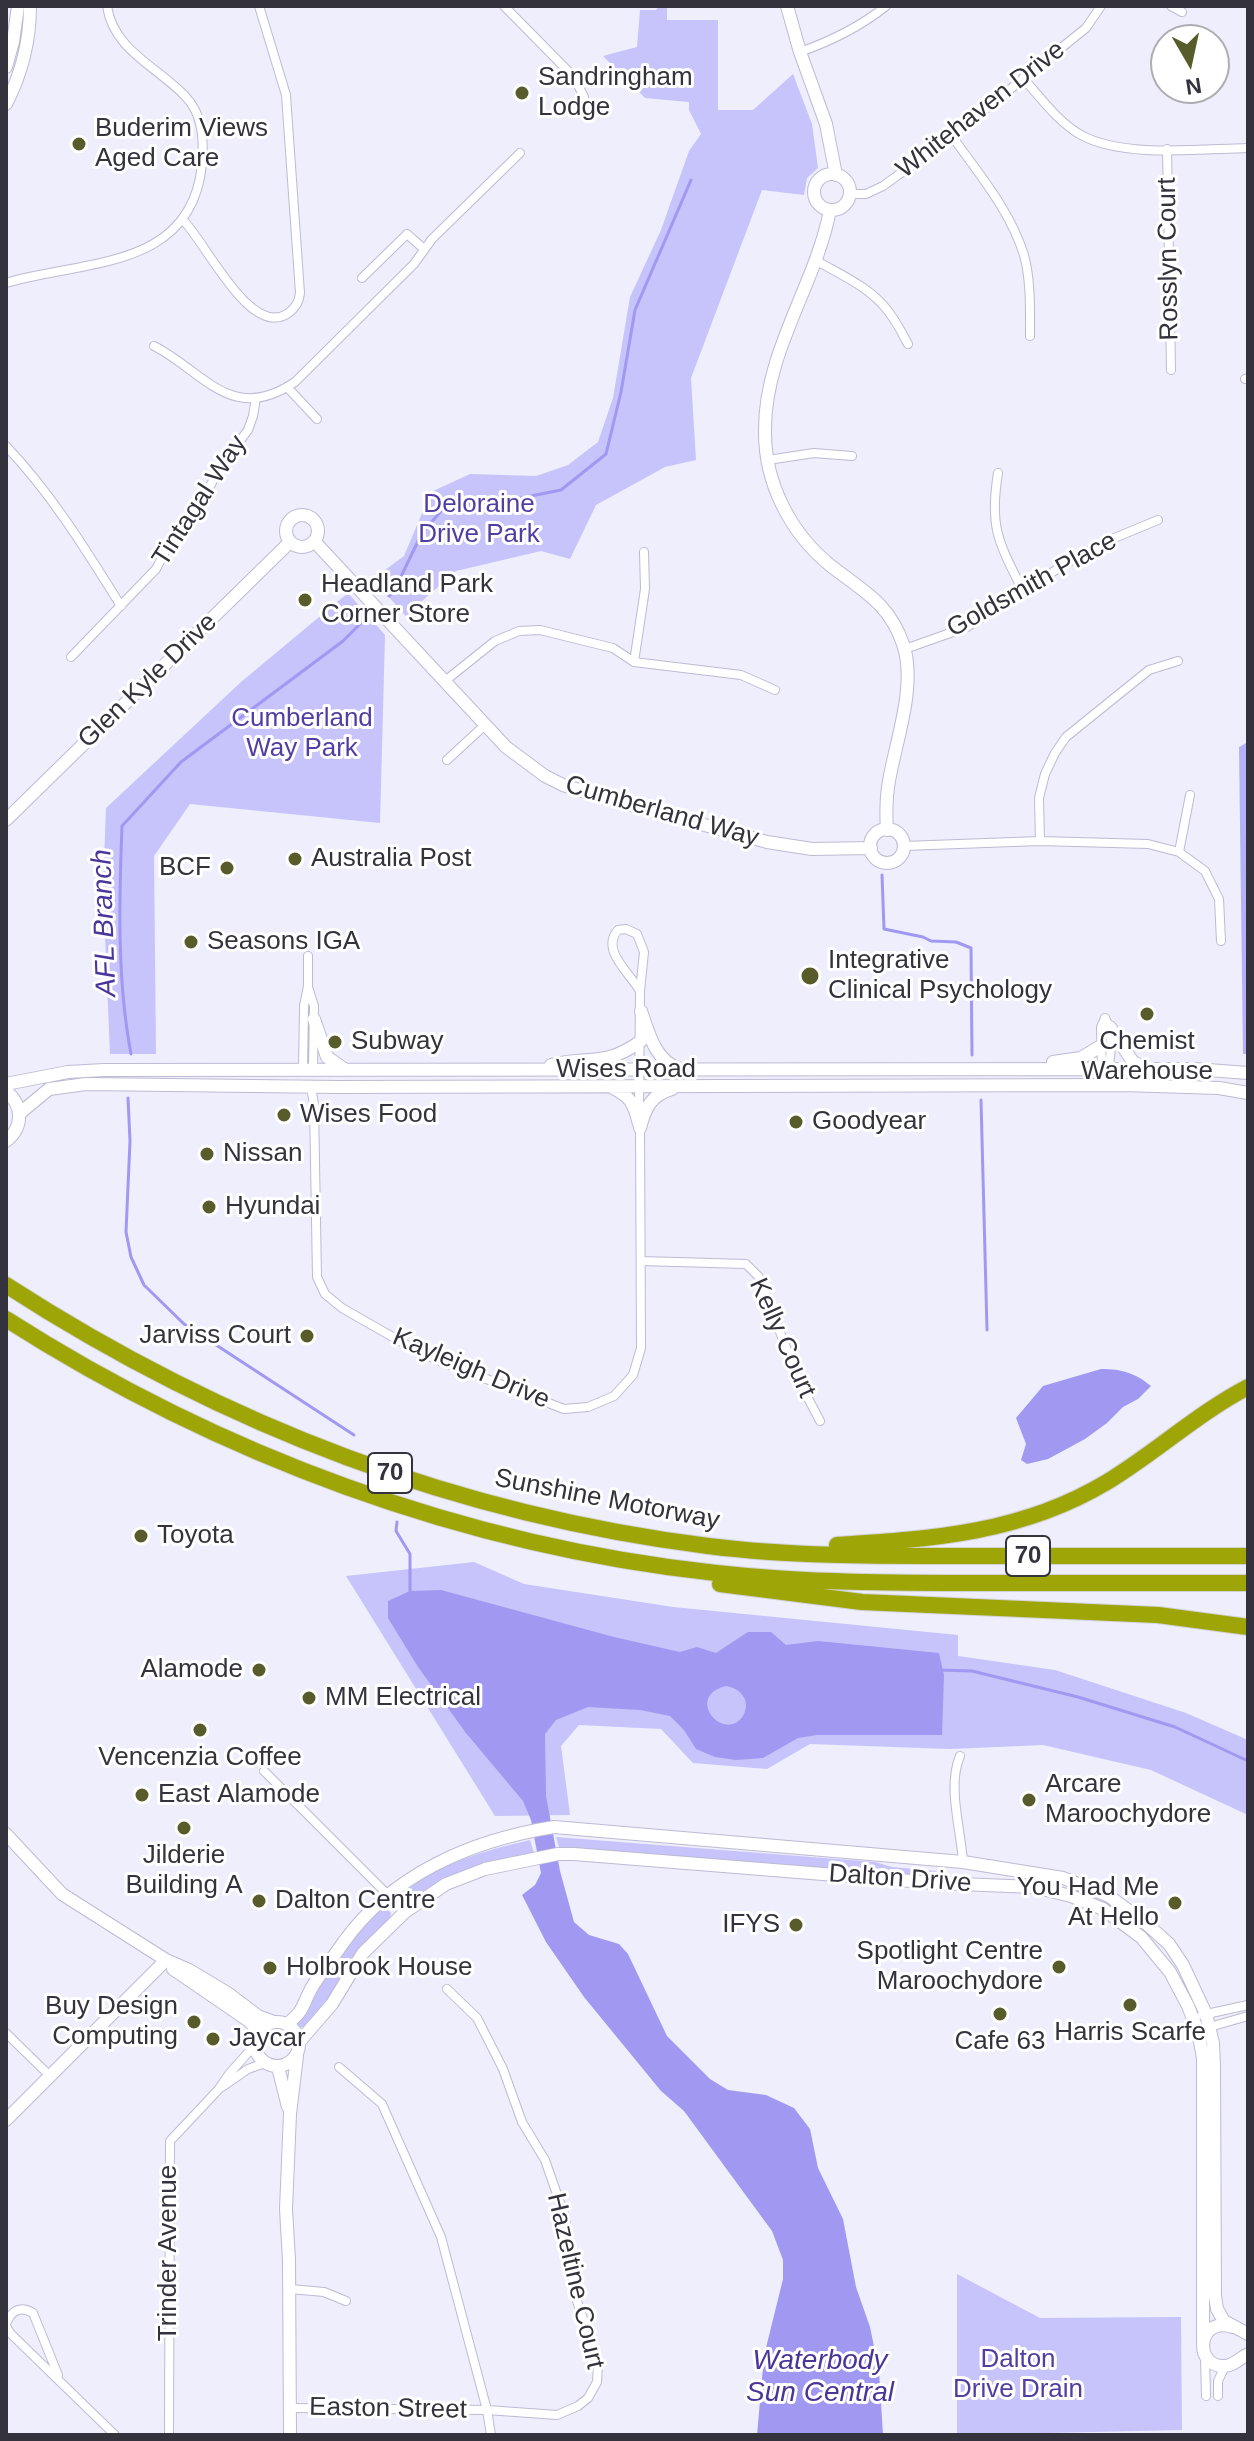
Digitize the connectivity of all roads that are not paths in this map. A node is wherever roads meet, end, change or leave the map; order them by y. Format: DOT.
graph roads {
  1 [pos="18,6"];
  2 [pos="30,6"];
  3 [pos="107,6"];
  4 [pos="259,6"];
  5 [pos="504,6"];
  6 [pos="787,6"];
  7 [pos="886,6"];
  8 [pos="1101,6"];
  9 [pos="1171,6"];
  10 [pos="1182,12"];
  11 [pos="800,52"];
  12 [pos="6,67"];
  13 [pos="1023,78"];
  14 [pos="584,97"];
  15 [pos="6,104"];
  16 [pos="952,136"];
  17 [pos="1248,148"];
  18 [pos="1167,149"];
  19 [pos="520,153"];
  20 [pos="836,175"];
  21 [pos="850,194"];
  22 [pos="830,210"];
  23 [pos="182,219"];
  24 [pos="424,249"];
  25 [pos="815,260"];
  26 [pos="362,278"];
  27 [pos="6,283"];
  28 [pos="1030,336"];
  29 [pos="908,344"];
  30 [pos="154,346"];
  31 [pos="1171,370"];
  32 [pos="287,387"];
  33 [pos="256,398"];
  34 [pos="317,419"];
  35 [pos="6,446"];
  36 [pos="852,456"];
  37 [pos="768,460"];
  38 [pos="998,473"];
  39 [pos="1158,520"];
  40 [pos="314,541"];
  41 [pos="290,542"];
  42 [pos="644,552"];
  43 [pos="1023,591"];
  44 [pos="121,606"];
  45 [pos="905,649"];
  46 [pos="71,657"];
  47 [pos="1178,661"];
  48 [pos="634,662"];
  49 [pos="445,681"];
  50 [pos="775,690"];
  51 [pos="485,725"];
  52 [pos="447,760"];
  53 [pos="1190,795"];
  54 [pos="6,820"];
  55 [pos="887,830"];
  56 [pos="1040,841"];
  57 [pos="904,846"];
  58 [pos="871,848"];
  59 [pos="1179,852"];
  60 [pos="1221,941"];
  61 [pos="308,956"];
  62 [pos="308,986"];
  63 [pos="640,991"];
  64 [pos="641,1011"];
  65 [pos="314,1019"];
  66 [pos="1110,1027"];
  67 [pos="641,1041"];
  68 [pos="1101,1046"];
  69 [pos="1105,1069"];
  70 [pos="1150,1069"];
  71 [pos="308,1070"];
  72 [pos="346,1070"];
  73 [pos="532,1070"];
  74 [pos="639,1070"];
  75 [pos="684,1070"];
  76 [pos="999,1070"];
  77 [pos="1248,1073"];
  78 [pos="6,1084"];
  79 [pos="1105,1085"];
  80 [pos="609,1086"];
  81 [pos="639,1086"];
  82 [pos="683,1086"];
  83 [pos="311,1087"];
  84 [pos="6,1091"];
  85 [pos="1248,1093"];
  86 [pos="20,1113"];
  87 [pos="640,1128"];
  88 [pos="6,1141"];
  89 [pos="641,1261"];
  90 [pos="6,1285"];
  91 [pos="6,1319"];
  92 [pos="1248,1387"];
  93 [pos="820,1421"];
  94 [pos="809,1554"];
  95 [pos="1248,1556"];
  96 [pos="658,1566"];
  97 [pos="1248,1583"];
  98 [pos="1248,1627"];
  99 [pos="960,1756"];
  100 [pos="264,1771"];
  101 [pos="6,1834"];
  102 [pos="878,1854"];
  103 [pos="963,1862"];
  104 [pos="1037,1873"];
  105 [pos="935,1883"];
  106 [pos="388,1894"];
  107 [pos="1071,1896"];
  108 [pos="405,1912"];
  109 [pos="166,1960"];
  110 [pos="447,1989"];
  111 [pos="1248,2005"];
  112 [pos="1248,2016"];
  113 [pos="280,2023"];
  114 [pos="1202,2023"];
  115 [pos="6,2033"];
  116 [pos="255,2041"];
  117 [pos="300,2041"];
  118 [pos="297,2056"];
  119 [pos="271,2065"];
  120 [pos="339,2067"];
  121 [pos="50,2076"];
  122 [pos="218,2090"];
  123 [pos="290,2114"];
  124 [pos="6,2120"];
  125 [pos="290,2289"];
  126 [pos="346,2301"];
  127 [pos="6,2325"];
  128 [pos="1233,2327"];
  129 [pos="1248,2334"];
  130 [pos="1203,2348"];
  131 [pos="1248,2354"];
  132 [pos="1225,2366"];
  133 [pos="60,2380"];
  134 [pos="1206,2396"];
  135 [pos="1218,2396"];
  136 [pos="290,2408"];
  137 [pos="487,2410"];
  138 [pos="167,2433"];
  139 [pos="115,2435"];
  140 [pos="290,2435"];
  141 [pos="491,2435"];
  1 -- 12 [label="main road"];
  2 -- 15 [label="main road"];
  3 -- 23 [label="street"];
  4 -- 23 [label="street"];
  5 -- 14 [label="street"];
  6 -- 11 [label="main road"];
  7 -- 11 [label="street"];
  8 -- 13 [label="street, Whitehaven Drive"];
  9 -- 10 [label="street"];
  11 -- 20 [label="main road"];
  13 -- 16 [label="street, Whitehaven Drive"];
  13 -- 18 [label="street"];
  16 -- 21 [label="street, Whitehaven Drive"];
  16 -- 28 [label="street"];
  17 -- 18 [label="street"];
  18 -- 31 [label="street, Rosslyn Court"];
  19 -- 24 [label="street"];
  20 -- 21 [label="main road"];
  20 -- 22 [label="main road"];
  21 -- 22 [label="main road"];
  22 -- 25 [label="main road"];
  23 -- 27 [label="street"];
  24 -- 26 [label="street"];
  24 -- 32 [label="street"];
  25 -- 29 [label="street"];
  25 -- 37 [label="main road"];
  30 -- 33 [label="street"];
  32 -- 33 [label="street"];
  32 -- 34 [label="street"];
  33 -- 44 [label="street, Tintagal Way"];
  35 -- 44 [label="street"];
  36 -- 37 [label="street"];
  37 -- 45 [label="main road"];
  38 -- 43 [label="street"];
  39 -- 43 [label="street, Goldsmith Place"];
  40 -- 41 [label="main road"];
  40 -- 41 [label="main road"];
  40 -- 49 [label="main road, Cumberland Way"];
  41 -- 54 [label="main road, Glen Kyle Drive"];
  42 -- 48 [label="street"];
  43 -- 45 [label="street, Goldsmith Place"];
  44 -- 46 [label="street, Tintagal Way"];
  45 -- 55 [label="main road"];
  47 -- 56 [label="street"];
  48 -- 49 [label="street"];
  48 -- 50 [label="street"];
  49 -- 51 [label="main road, Cumberland Way"];
  51 -- 52 [label="street"];
  51 -- 58 [label="main road, Cumberland Way"];
  53 -- 59 [label="street"];
  55 -- 57 [label="main road"];
  55 -- 58 [label="main road"];
  56 -- 57 [label="street"];
  56 -- 59 [label="street"];
  57 -- 58 [label="main road"];
  59 -- 60 [label="street"];
  61 -- 62 [label="street"];
  62 -- 65 [label="street"];
  62 -- 71 [label="street"];
  63 -- 63 [label="street, Kayleigh Drive"];
  63 -- 64 [label="street, Kayleigh Drive"];
  64 -- 67 [label="street, Kayleigh Drive"];
  64 -- 75 [label="main road"];
  65 -- 71 [label="street"];
  65 -- 72 [label="main road"];
  66 -- 68 [label="street"];
  66 -- 69 [label="street"];
  66 -- 70 [label="main road"];
  67 -- 73 [label="main road"];
  67 -- 74 [label="street, Kayleigh Drive"];
  68 -- 69 [label="street"];
  68 -- 76 [label="main road"];
  69 -- 70 [label="main road, Wises Road"];
  69 -- 76 [label="main road, Wises Road"];
  69 -- 79 [label="street"];
  70 -- 77 [label="main road, Wises Road"];
  71 -- 72 [label="main road, Wises Road"];
  71 -- 78 [label="main road, Wises Road"];
  71 -- 83 [label="main road, Kayleigh Drive"];
  72 -- 73 [label="main road, Wises Road"];
  73 -- 74 [label="main road, Wises Road"];
  74 -- 75 [label="main road, Wises Road"];
  74 -- 81 [label="street, Kayleigh Drive"];
  75 -- 76 [label="main road, Wises Road"];
  79 -- 82 [label="main road, Wises Road"];
  79 -- 85 [label="main road, Wises Road"];
  80 -- 81 [label="main road, Wises Road"];
  80 -- 83 [label="main road, Wises Road"];
  80 -- 87 [label="main road"];
  81 -- 82 [label="main road, Wises Road"];
  81 -- 87 [label="street, Kayleigh Drive"];
  82 -- 87 [label="main road"];
  83 -- 86 [label="main road, Wises Road"];
  83 -- 89 [label="street, Kayleigh Drive"];
  84 -- 86 [label="main road"];
  86 -- 88 [label="main road"];
  87 -- 89 [label="street, Kayleigh Drive"];
  89 -- 93 [label="street, Kelly Court"];
  90 -- 94 [label="highway, Sunshine Motorway / 70"];
  91 -- 96 [label="highway, Sunshine Motorway / 70"];
  92 -- 94 [label="highway"];
  94 -- 95 [label="highway, Sunshine Motorway / 70"];
  96 -- 97 [label="highway, Sunshine Motorway / 70"];
  96 -- 98 [label="highway"];
  99 -- 103 [label="street"];
  100 -- 106 [label="street"];
  101 -- 109 [label="main road"];
  102 -- 103 [label="main road, Dalton Drive"];
  102 -- 105 [label="main road"];
  102 -- 106 [label="main road, Dalton Drive"];
  103 -- 104 [label="main road, Dalton Drive"];
  104 -- 107 [label="main road"];
  104 -- 114 [label="main road, Dalton Drive"];
  105 -- 107 [label="main road, Dalton Drive"];
  105 -- 108 [label="main road, Dalton Drive"];
  106 -- 108 [label="street"];
  106 -- 113 [label="main road, Dalton Drive"];
  107 -- 114 [label="main road, Dalton Drive"];
  108 -- 117 [label="main road, Dalton Drive"];
  109 -- 113 [label="main road"];
  109 -- 116 [label="main road"];
  109 -- 121 [label="main road"];
  110 -- 137 [label="street, Hazeltine Court"];
  111 -- 114 [label="street"];
  112 -- 114 [label="street"];
  113 -- 116 [label="main road"];
  113 -- 117 [label="main road"];
  114 -- 128 [label="main road"];
  114 -- 130 [label="main road, Dalton Drive"];
  115 -- 121 [label="street"];
  116 -- 119 [label="main road"];
  116 -- 122 [label="street, Trinder Avenue"];
  117 -- 118 [label="main road"];
  118 -- 119 [label="main road"];
  118 -- 123 [label="main road"];
  119 -- 122 [label="street, Trinder Avenue"];
  119 -- 123 [label="main road"];
  120 -- 137 [label="street"];
  121 -- 124 [label="main road"];
  122 -- 138 [label="street, Trinder Avenue"];
  123 -- 125 [label="main road"];
  125 -- 126 [label="street"];
  125 -- 136 [label="main road"];
  127 -- 133 [label="street"];
  127 -- 133 [label="street"];
  128 -- 129 [label="main road"];
  128 -- 130 [label="main road"];
  130 -- 132 [label="main road"];
  130 -- 134 [label="street"];
  131 -- 132 [label="main road"];
  132 -- 135 [label="street"];
  133 -- 139 [label="street"];
  136 -- 137 [label="street, Easton Street"];
  136 -- 140 [label="main road"];
  137 -- 141 [label="street"];
}
